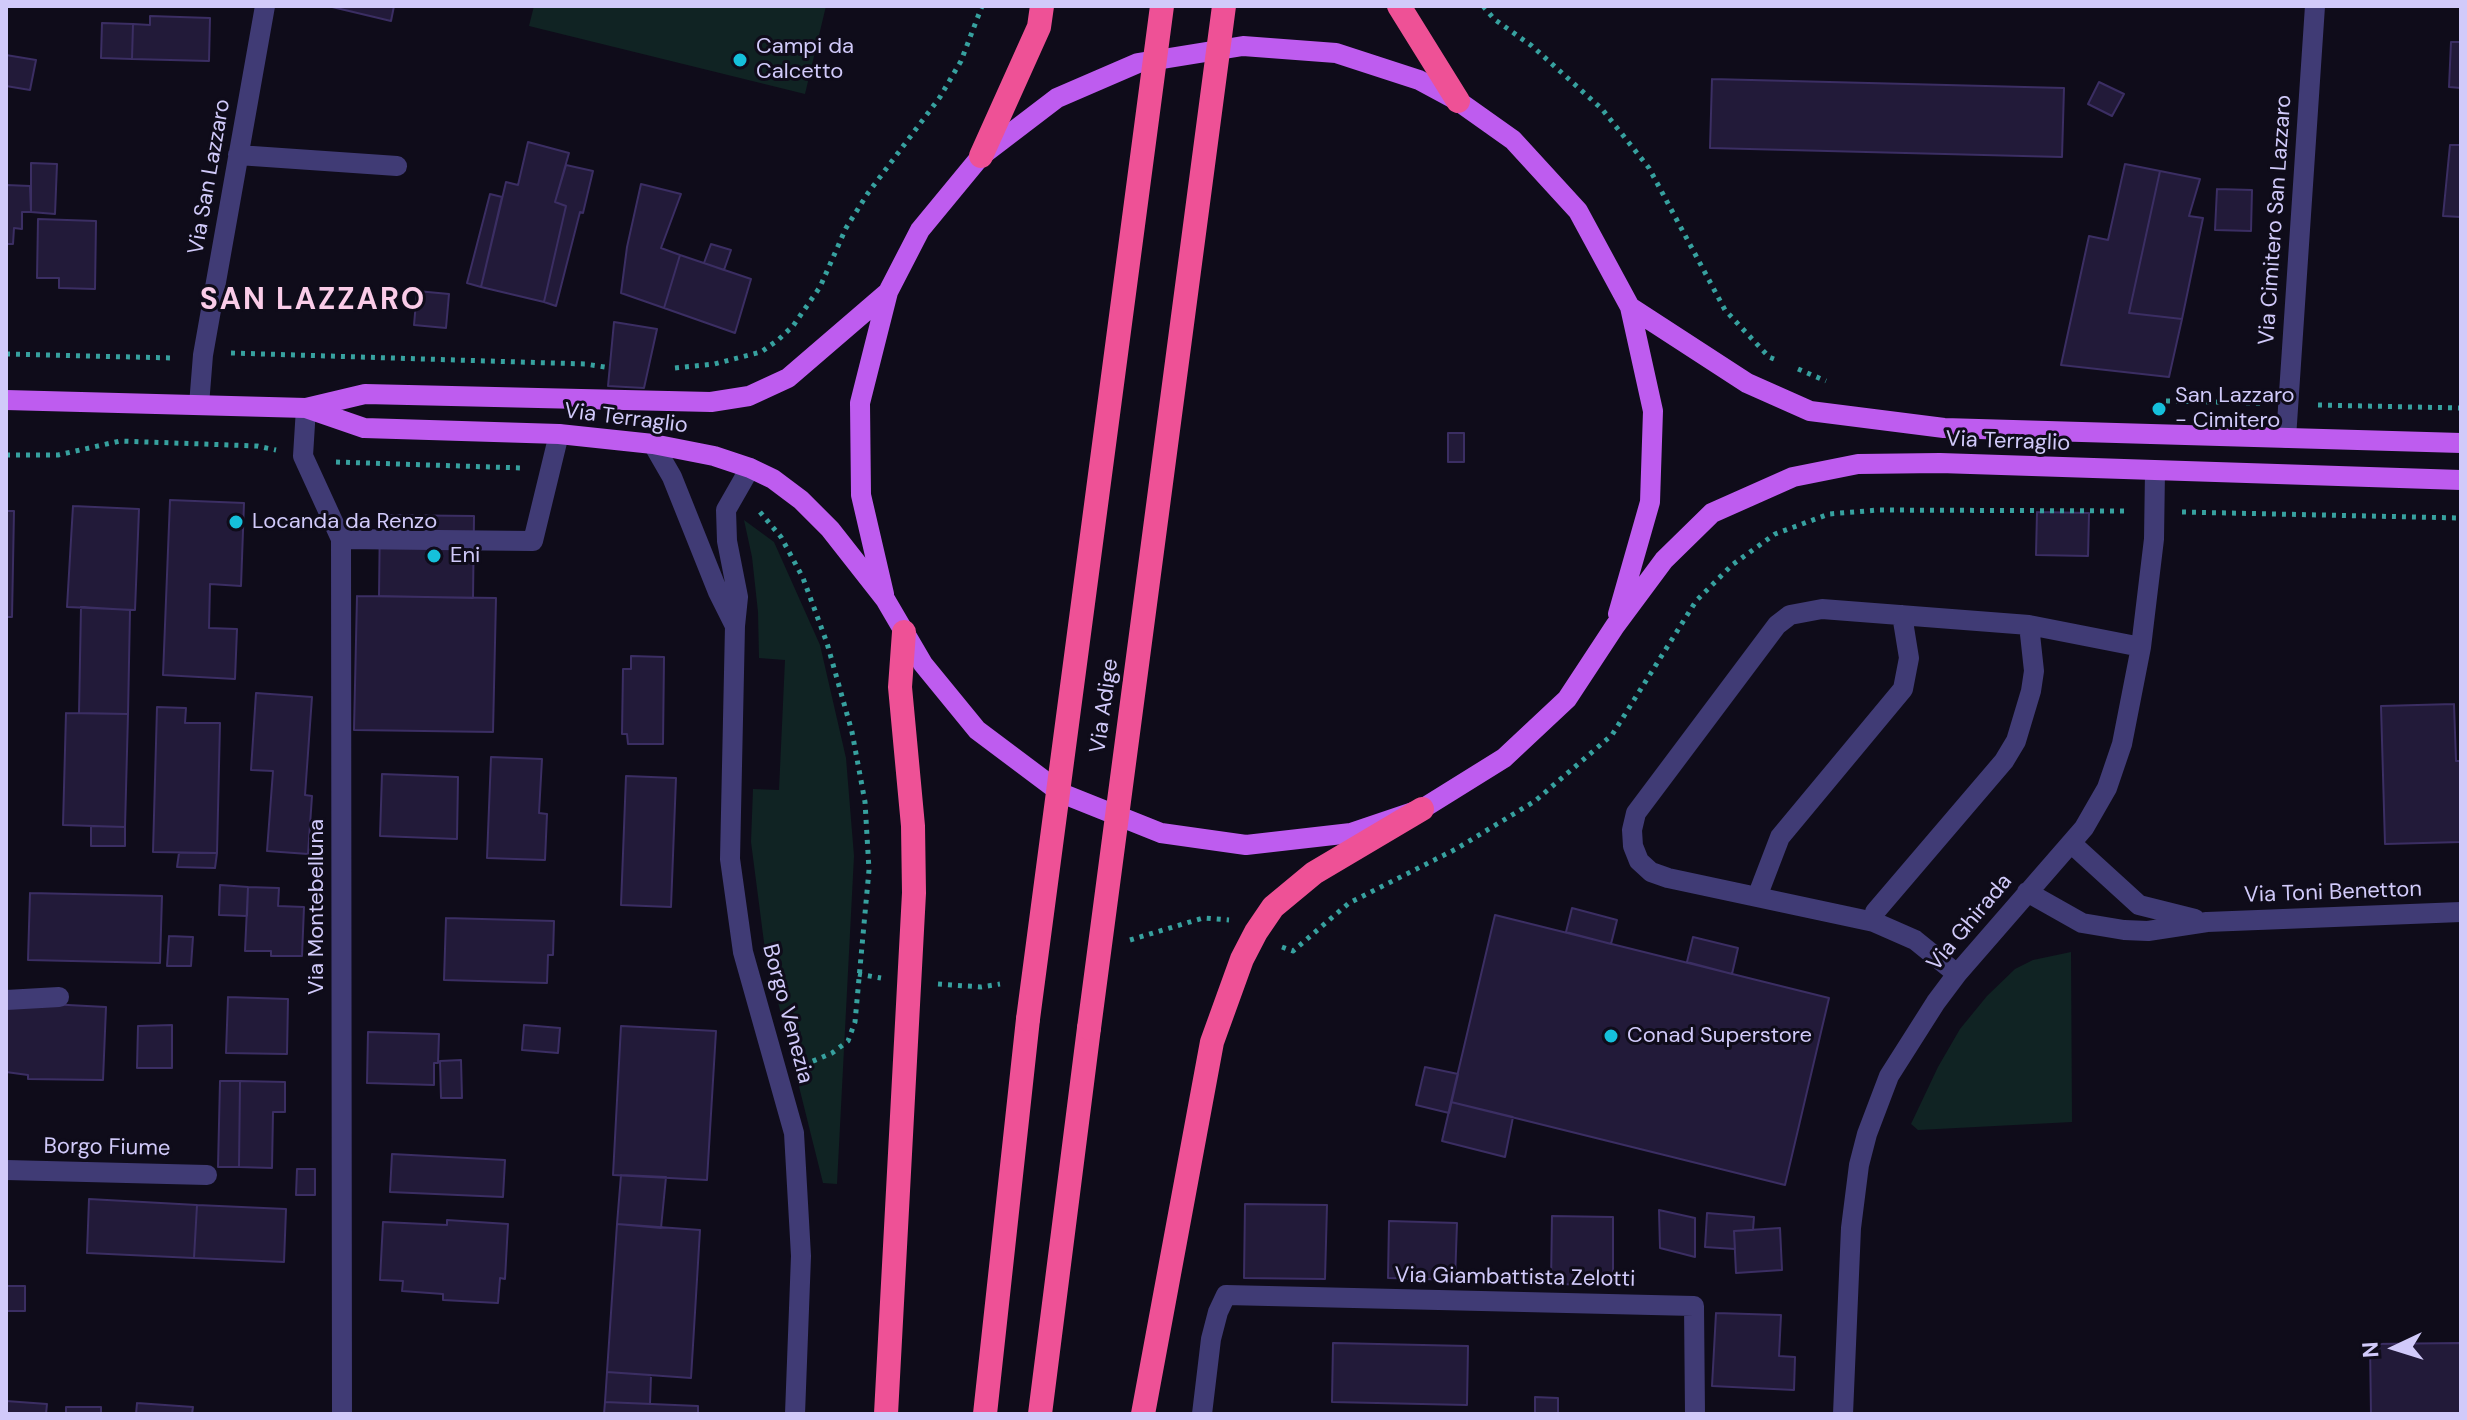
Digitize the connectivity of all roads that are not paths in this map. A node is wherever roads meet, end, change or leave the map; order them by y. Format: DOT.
graph roads {
  1 [pos="265,6"];
  2 [pos="1042,6"];
  3 [pos="1162,6"];
  4 [pos="1224,6"];
  5 [pos="1399,6"];
  6 [pos="2315,6"];
  7 [pos="1458,101"];
  8 [pos="238,155"];
  9 [pos="981,156"];
  10 [pos="397,166"];
  11 [pos="888,292"];
  12 [pos="1630,307"];
  13 [pos="6,400"];
  14 [pos="199,405"];
  15 [pos="306,408"];
  16 [pos="559,434"];
  17 [pos="2286,438"];
  18 [pos="2461,443"];
  19 [pos="653,444"];
  20 [pos="750,468"];
  21 [pos="2155,471"];
  22 [pos="2461,480"];
  23 [pos="341,539"];
  24 [pos="885,599"];
  25 [pos="1902,615"];
  26 [pos="2029,625"];
  27 [pos="735,626"];
  28 [pos="1615,626"];
  29 [pos="904,632"];
  30 [pos="2141,647"];
  31 [pos="1422,809"];
  32 [pos="2071,843"];
  33 [pos="2027,892"];
  34 [pos="1757,897"];
  35 [pos="2461,912"];
  36 [pos="1874,922"];
  37 [pos="2207,922"];
  38 [pos="1957,974"];
  39 [pos="59,997"];
  40 [pos="6,1000"];
  41 [pos="6,1170"];
  42 [pos="207,1175"];
  43 [pos="342,1414"];
  44 [pos="795,1414"];
  45 [pos="886,1414"];
  46 [pos="985,1414"];
  47 [pos="1040,1414"];
  48 [pos="1143,1414"];
  49 [pos="1202,1414"];
  50 [pos="1695,1414"];
  51 [pos="1843,1414"];
  1 -- 8 [label="street, Via San Lazzaro"];
  2 -- 9 [label="highway"];
  3 -- 46 [label="highway, Via Adige, bridge"];
  4 -- 47 [label="highway, Via Adige, bridge"];
  5 -- 7 [label="highway"];
  6 -- 17 [label="street, Via Cimitero San Lazzaro"];
  7 -- 9 [label="main road, Via Terraglio"];
  7 -- 12 [label="main road, Via Terraglio"];
  8 -- 10 [label="street"];
  8 -- 14 [label="street, Via San Lazzaro"];
  9 -- 11 [label="main road, Via Terraglio"];
  11 -- 15 [label="main road, Via Terraglio"];
  11 -- 24 [label="main road, Via Terraglio"];
  12 -- 17 [label="main road, Via Terraglio"];
  12 -- 28 [label="main road, Via Terraglio"];
  13 -- 14 [label="main road, Via Terraglio"];
  14 -- 15 [label="main road, Via Terraglio"];
  15 -- 16 [label="main road, Via Terraglio"];
  15 -- 23 [label="street, Via Montebelluna"];
  16 -- 19 [label="main road, Via Terraglio"];
  16 -- 23 [label="street"];
  17 -- 18 [label="main road, Via Terraglio"];
  19 -- 20 [label="main road, Via Terraglio"];
  19 -- 27 [label="street, Borgo Venezia"];
  20 -- 24 [label="main road, Via Terraglio"];
  20 -- 27 [label="street, Borgo Venezia"];
  21 -- 22 [label="main road, Via Terraglio"];
  21 -- 28 [label="main road, Via Terraglio"];
  21 -- 30 [label="street, Via Ghirada"];
  23 -- 43 [label="street, Via Montebelluna"];
  24 -- 29 [label="main road, Via Terraglio"];
  25 -- 26 [label="street"];
  25 -- 34 [label="street"];
  25 -- 34 [label="street"];
  26 -- 30 [label="street"];
  26 -- 36 [label="street"];
  27 -- 44 [label="street, Borgo Venezia"];
  28 -- 31 [label="main road, Via Terraglio"];
  29 -- 31 [label="main road, Via Terraglio"];
  29 -- 45 [label="highway"];
  30 -- 32 [label="street, Via Ghirada"];
  31 -- 48 [label="highway"];
  32 -- 33 [label="street, Via Ghirada"];
  32 -- 37 [label="street, Via Toni Benetton"];
  33 -- 37 [label="street, Via Toni Benetton"];
  33 -- 38 [label="street, Via Ghirada"];
  34 -- 36 [label="street"];
  35 -- 37 [label="street, Via Toni Benetton"];
  36 -- 38 [label="street"];
  38 -- 51 [label="street, Via Ghirada"];
  39 -- 40 [label="street"];
  41 -- 42 [label="street, Borgo Fiume"];
  49 -- 50 [label="street, Via Giambattista Zelotti"];
}
